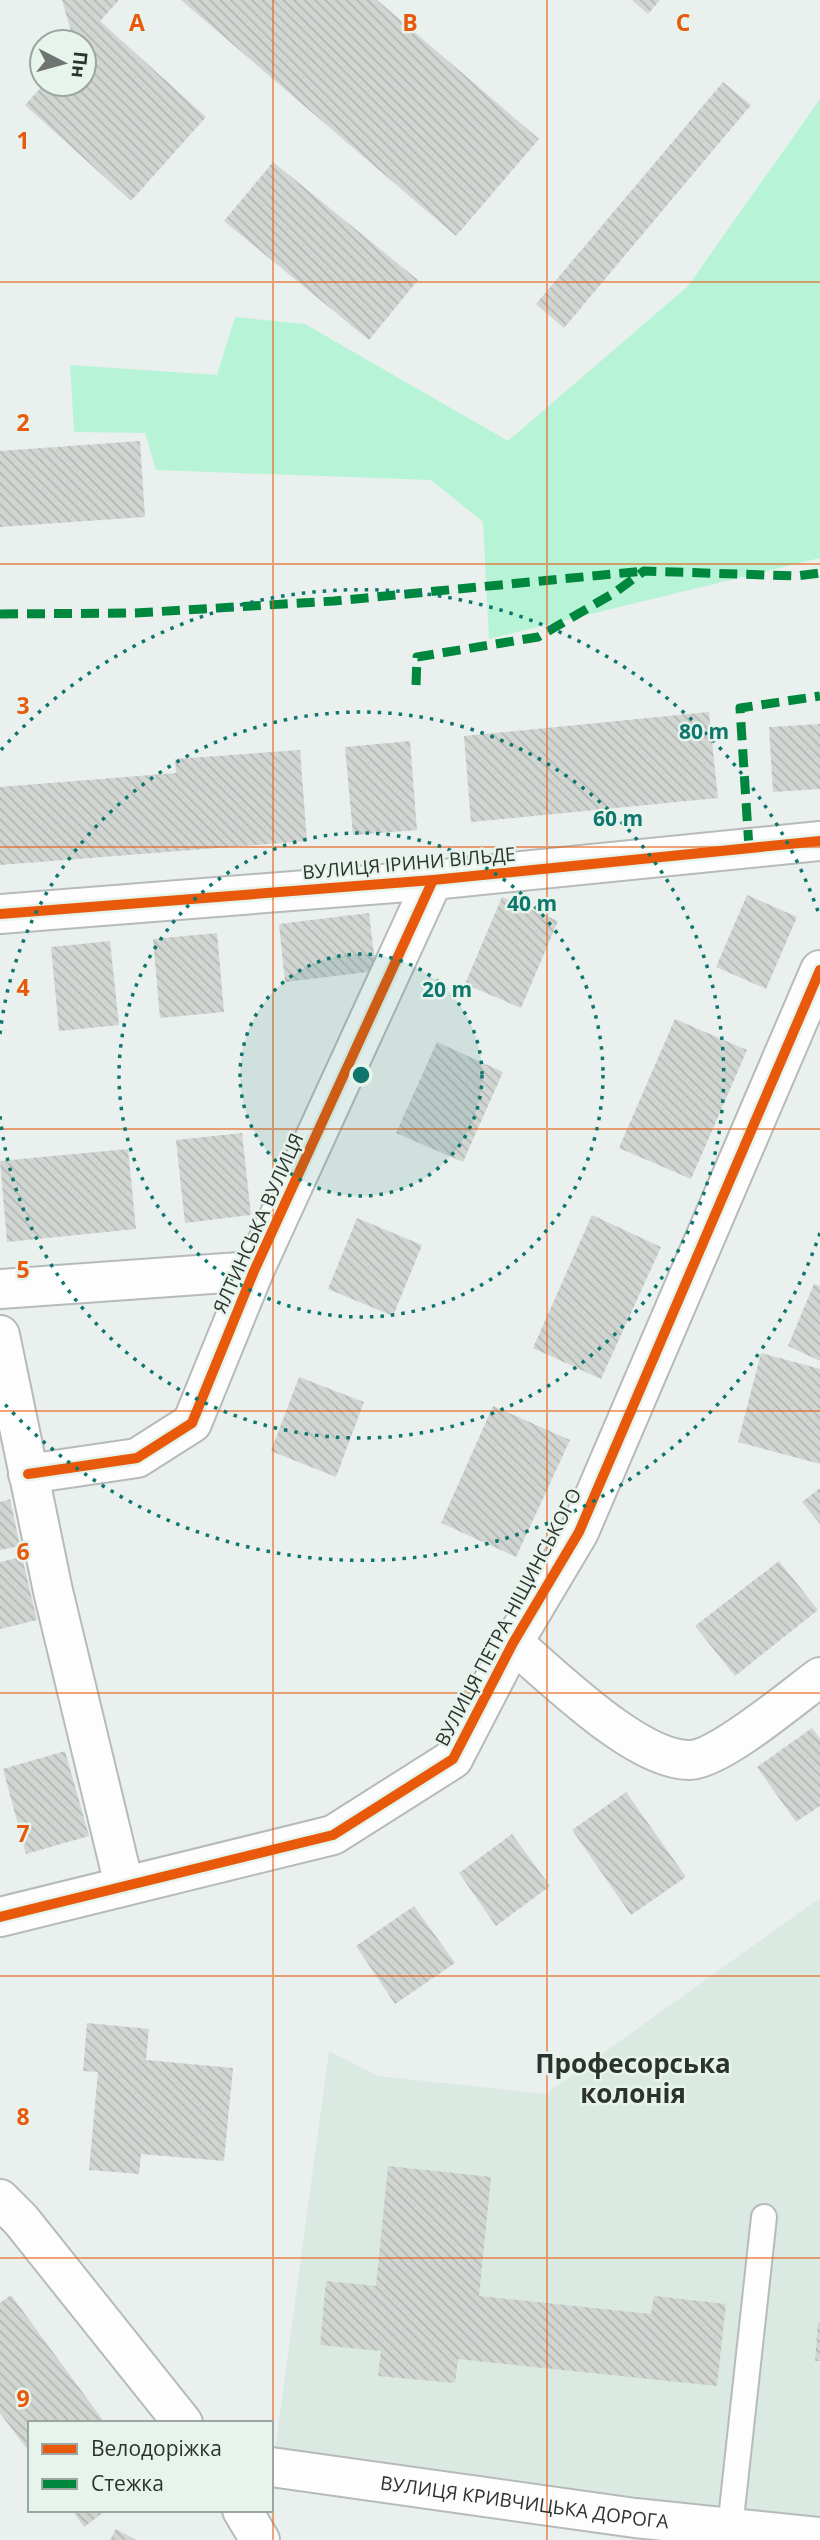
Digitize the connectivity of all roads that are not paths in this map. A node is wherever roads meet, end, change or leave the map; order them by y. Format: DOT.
graph roads {
  1 [pos="820,841"];
  2 [pos="433,880"];
  3 [pos="0,914"];
  4 [pos="820,970"];
  5 [pos="254,1271"];
  6 [pos="0,1289"];
  7 [pos="0,1335"];
  8 [pos="28,1474"];
  9 [pos="513,1643"];
  10 [pos="820,1677"];
  11 [pos="124,1885"];
  12 [pos="0,1917"];
  13 [pos="0,2199"];
  14 [pos="764,2217"];
  15 [pos="181,2421"];
  16 [pos="273,2466"];
  17 [pos="730,2528"];
  18 [pos="685,2532"];
  19 [pos="820,2537"];
  1 -- 2 [label="street, ВУЛИЦЯ ІРИНИ ВІЛЬДЕ"];
  2 -- 3 [label="street, ВУЛИЦЯ ІРИНИ ВІЛЬДЕ"];
  2 -- 5 [label="street, ЯЛТИНСЬКА ВУЛИЦЯ"];
  4 -- 9 [label="street, ВУЛИЦЯ ПЕТРА НІЩИНСЬКОГО"];
  5 -- 6 [label="street"];
  5 -- 8 [label="street, ЯЛТИНСЬКА ВУЛИЦЯ"];
  7 -- 8 [label="street"];
  8 -- 11 [label="street"];
  9 -- 10 [label="street"];
  9 -- 11 [label="street, ВУЛИЦЯ ПЕТРА НІЩИНСЬКОГО"];
  11 -- 12 [label="street, ВУЛИЦЯ ПЕТРА НІЩИНСЬКОГО"];
  13 -- 15 [label="street"];
  14 -- 17 [label="lane"];
  16 -- 18 [label="street, ВУЛИЦЯ КРИВЧИЦЬКА ДОРОГА"];
  17 -- 18 [label="street, ВУЛИЦЯ КРИВЧИЦЬКА ДОРОГА"];
  17 -- 19 [label="street, ВУЛИЦЯ КРИВЧИЦЬКА ДОРОГА"];
}
